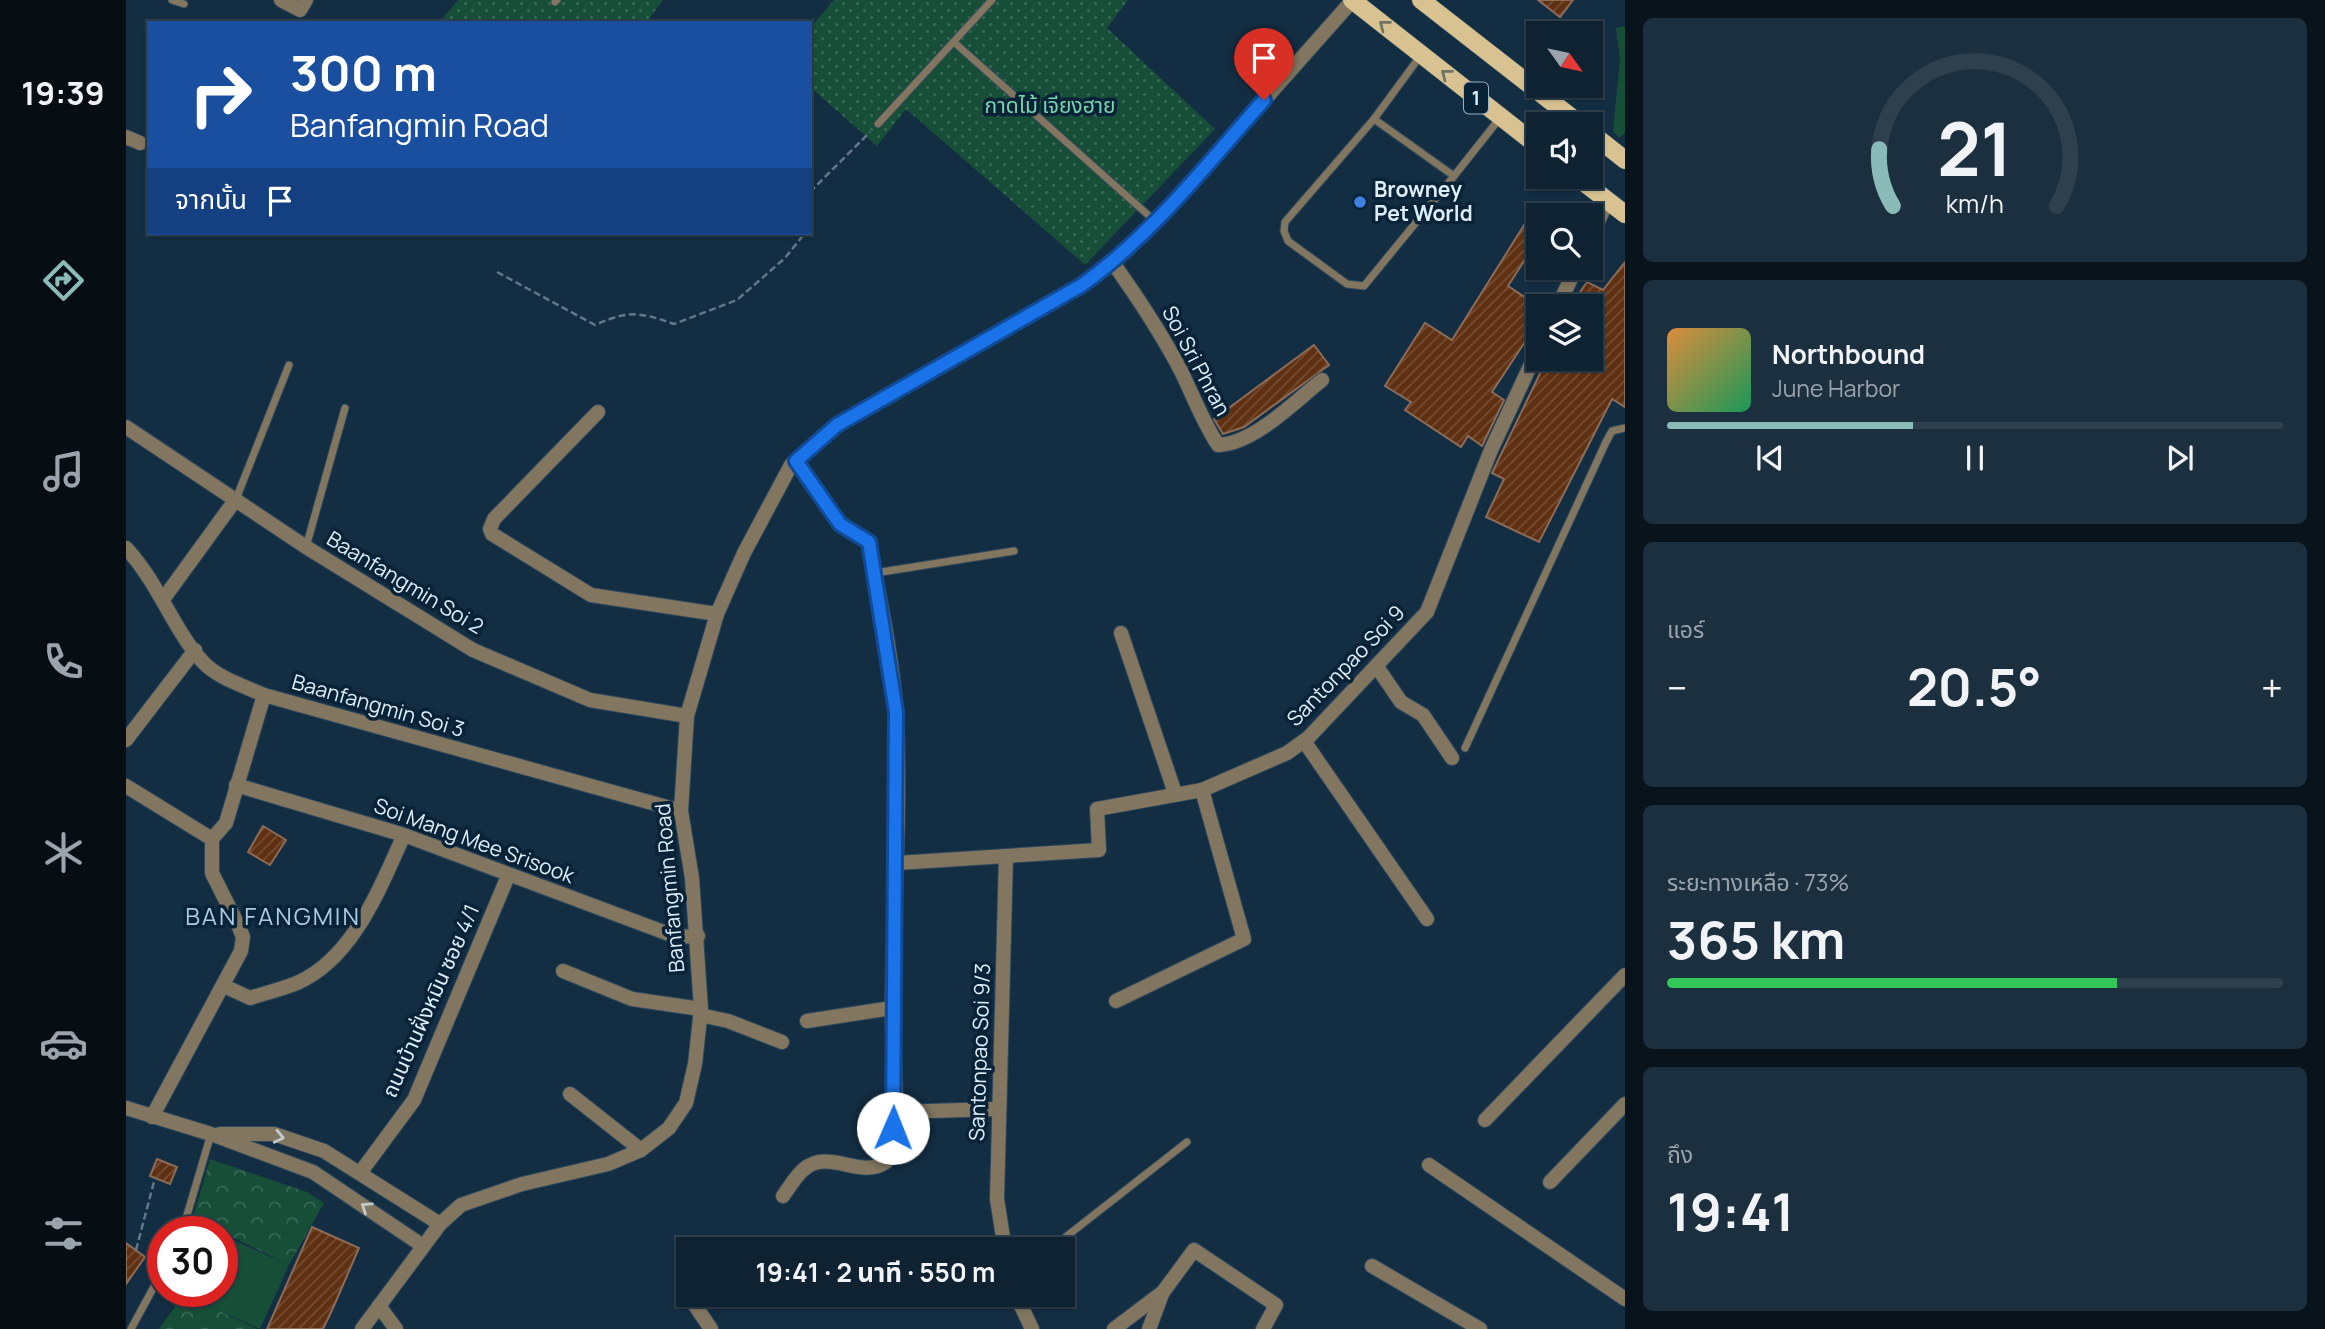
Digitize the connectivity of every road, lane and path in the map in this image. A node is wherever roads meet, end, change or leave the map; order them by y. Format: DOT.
graph roads {
  1 [pos="172,0"];
  2 [pos="281,0"];
  3 [pos="306,0"];
  4 [pos="992,0"];
  5 [pos="1352,0"];
  6 [pos="1422,0"];
  7 [pos="184,4"];
  8 [pos="955,43"];
  9 [pos="1421,55"];
  10 [pos="1565,112"];
  11 [pos="1501,117"];
  12 [pos="1374,119"];
  13 [pos="878,124"];
  14 [pos="126,137"];
  15 [pos="1526,137"];
  16 [pos="141,143"];
  17 [pos="1603,143"];
  18 [pos="1625,160"];
  19 [pos="1454,176"];
  20 [pos="1593,189"];
  21 [pos="812,190"];
  22 [pos="1608,200"];
  23 [pos="1603,211"];
  24 [pos="1625,214"];
  25 [pos="1156,222"];
  26 [pos="803,235"];
  27 [pos="1113,263"];
  28 [pos="497,272"];
  29 [pos="289,365"];
  30 [pos="1528,371"];
  31 [pos="1322,380"];
  32 [pos="345,408"];
  33 [pos="598,412"];
  34 [pos="126,427"];
  35 [pos="1625,428"];
  36 [pos="796,461"];
  37 [pos="236,499"];
  38 [pos="306,547"];
  39 [pos="126,548"];
  40 [pos="1014,551"];
  41 [pos="875,573"];
  42 [pos="164,598"];
  43 [pos="717,614"];
  44 [pos="1121,634"];
  45 [pos="195,650"];
  46 [pos="1377,667"];
  47 [pos="264,695"];
  48 [pos="687,716"];
  49 [pos="126,740"];
  50 [pos="1304,741"];
  51 [pos="1465,748"];
  52 [pos="1452,758"];
  53 [pos="236,785"];
  54 [pos="126,786"];
  55 [pos="1202,790"];
  56 [pos="1175,793"];
  57 [pos="681,811"];
  58 [pos="404,835"];
  59 [pos="212,839"];
  60 [pos="1006,856"];
  61 [pos="897,863"];
  62 [pos="508,876"];
  63 [pos="1427,919"];
  64 [pos="698,936"];
  65 [pos="563,971"];
  66 [pos="1625,975"];
  67 [pos="224,986"];
  68 [pos="1620,992"];
  69 [pos="1116,1001"];
  70 [pos="892,1007"];
  71 [pos="700,1012"];
  72 [pos="807,1021"];
  73 [pos="782,1042"];
  74 [pos="570,1094"];
  75 [pos="1625,1104"];
  76 [pos="126,1108"];
  77 [pos="999,1110"];
  78 [pos="894,1112"];
  79 [pos="152,1117"];
  80 [pos="1485,1120"];
  81 [pos="211,1134"];
  82 [pos="1187,1142"];
  83 [pos="641,1150"];
  84 [pos="1429,1165"];
  85 [pos="360,1173"];
  86 [pos="155,1178"];
  87 [pos="1550,1182"];
  88 [pos="783,1196"];
  89 [pos="187,1216"];
  90 [pos="440,1224"];
  91 [pos="1003,1237"];
  92 [pos="1066,1237"];
  93 [pos="423,1245"];
  94 [pos="136,1250"];
  95 [pos="1372,1266"];
  96 [pos="1163,1292"];
  97 [pos="1625,1299"];
  98 [pos="147,1300"];
  99 [pos="379,1306"];
  100 [pos="696,1307"];
  101 [pos="1022,1307"];
  102 [pos="131,1329"];
  103 [pos="362,1329"];
  104 [pos="396,1329"];
  105 [pos="711,1329"];
  106 [pos="1032,1329"];
  107 [pos="1114,1329"];
  108 [pos="1149,1329"];
  109 [pos="1263,1329"];
  110 [pos="1480,1329"];
  1 -- 7 [label="lane"];
  2 -- 3 [label="street"];
  4 -- 8 [label="lane"];
  9 -- 5 [label="main road, 1, one-way"];
  5 -- 25 [label="street, Banfangmin Road"];
  6 -- 10 [label="main road, 1"];
  8 -- 13 [label="lane"];
  8 -- 25 [label="lane"];
  11 -- 9 [label="main road, 1, one-way"];
  9 -- 12 [label="lane"];
  11 -- 15 [label="main road, 1"];
  11 -- 19 [label="lane"];
  12 -- 19 [label="lane"];
  12 -- 19 [label="lane"];
  13 -- 21 [label="path"];
  14 -- 16 [label="street"];
  17 -- 18 [label="main road"];
  20 -- 22 [label="main road"];
  22 -- 23 [label="street"];
  22 -- 24 [label="main road"];
  25 -- 27 [label="street, Banfangmin Road"];
  26 -- 28 [label="path"];
  27 -- 31 [label="street, Soi Sri Phran"];
  27 -- 36 [label="street, Banfangmin Road"];
  29 -- 37 [label="lane"];
  30 -- 46 [label="street, Santonpao Soi 9"];
  32 -- 38 [label="lane"];
  33 -- 43 [label="street"];
  34 -- 37 [label="street, Baanfangmin Soi 2"];
  35 -- 51 [label="lane"];
  36 -- 41 [label="street"];
  36 -- 43 [label="street, Banfangmin Road"];
  37 -- 38 [label="street, Baanfangmin Soi 2"];
  37 -- 42 [label="street"];
  38 -- 48 [label="street, Baanfangmin Soi 2"];
  39 -- 42 [label="street, Baanfangmin Soi 3"];
  40 -- 41 [label="lane"];
  41 -- 61 [label="street"];
  42 -- 45 [label="street, Baanfangmin Soi 3"];
  43 -- 48 [label="street, Banfangmin Road"];
  44 -- 56 [label="street"];
  45 -- 47 [label="street, Baanfangmin Soi 3"];
  45 -- 49 [label="street"];
  46 -- 50 [label="street, Santonpao Soi 9"];
  46 -- 52 [label="street"];
  47 -- 53 [label="street"];
  47 -- 57 [label="street, Baanfangmin Soi 3"];
  48 -- 57 [label="street, Banfangmin Road"];
  50 -- 55 [label="street, Santonpao Soi 9"];
  50 -- 63 [label="street"];
  53 -- 58 [label="street, Soi Mang Mee Srisook"];
  53 -- 59 [label="street"];
  54 -- 59 [label="street"];
  55 -- 56 [label="street, Santonpao Soi 9"];
  55 -- 69 [label="street"];
  56 -- 60 [label="street, Santonpao Soi 9"];
  57 -- 64 [label="street, Banfangmin Road"];
  58 -- 62 [label="street, Soi Mang Mee Srisook"];
  58 -- 67 [label="street"];
  59 -- 67 [label="street"];
  60 -- 61 [label="street, Santonpao Soi 9"];
  60 -- 77 [label="street, Santonpao Soi 9/3"];
  61 -- 70 [label="street"];
  62 -- 64 [label="street, Soi Mang Mee Srisook"];
  62 -- 85 [label="street, ถนนบ้านฝั่งหมิน ซอย 4/1"];
  64 -- 71 [label="street, Banfangmin Road"];
  65 -- 71 [label="street"];
  66 -- 68 [label="street"];
  67 -- 79 [label="street"];
  68 -- 80 [label="street"];
  70 -- 72 [label="street"];
  70 -- 78 [label="street"];
  71 -- 73 [label="street"];
  71 -- 83 [label="street, Banfangmin Road"];
  74 -- 83 [label="street"];
  75 -- 87 [label="street"];
  76 -- 79 [label="street"];
  77 -- 78 [label="street"];
  77 -- 91 [label="street, Santonpao Soi 9/3"];
  78 -- 88 [label="street"];
  79 -- 81 [label="street"];
  81 -- 85 [label="street, one-way"];
  81 -- 89 [label="lane"];
  93 -- 81 [label="street, one-way"];
  82 -- 92 [label="lane"];
  83 -- 90 [label="street, Banfangmin Road"];
  84 -- 97 [label="street"];
  85 -- 90 [label="street"];
  86 -- 94 [label="path"];
  90 -- 93 [label="street, Banfangmin Road"];
  93 -- 99 [label="street, Banfangmin Road"];
  95 -- 110 [label="street"];
  96 -- 107 [label="street"];
  96 -- 108 [label="street"];
  96 -- 109 [label="street"];
  98 -- 102 [label="lane"];
  99 -- 103 [label="street, Banfangmin Road"];
  99 -- 104 [label="street"];
  100 -- 105 [label="street"];
  101 -- 106 [label="street"];
}
